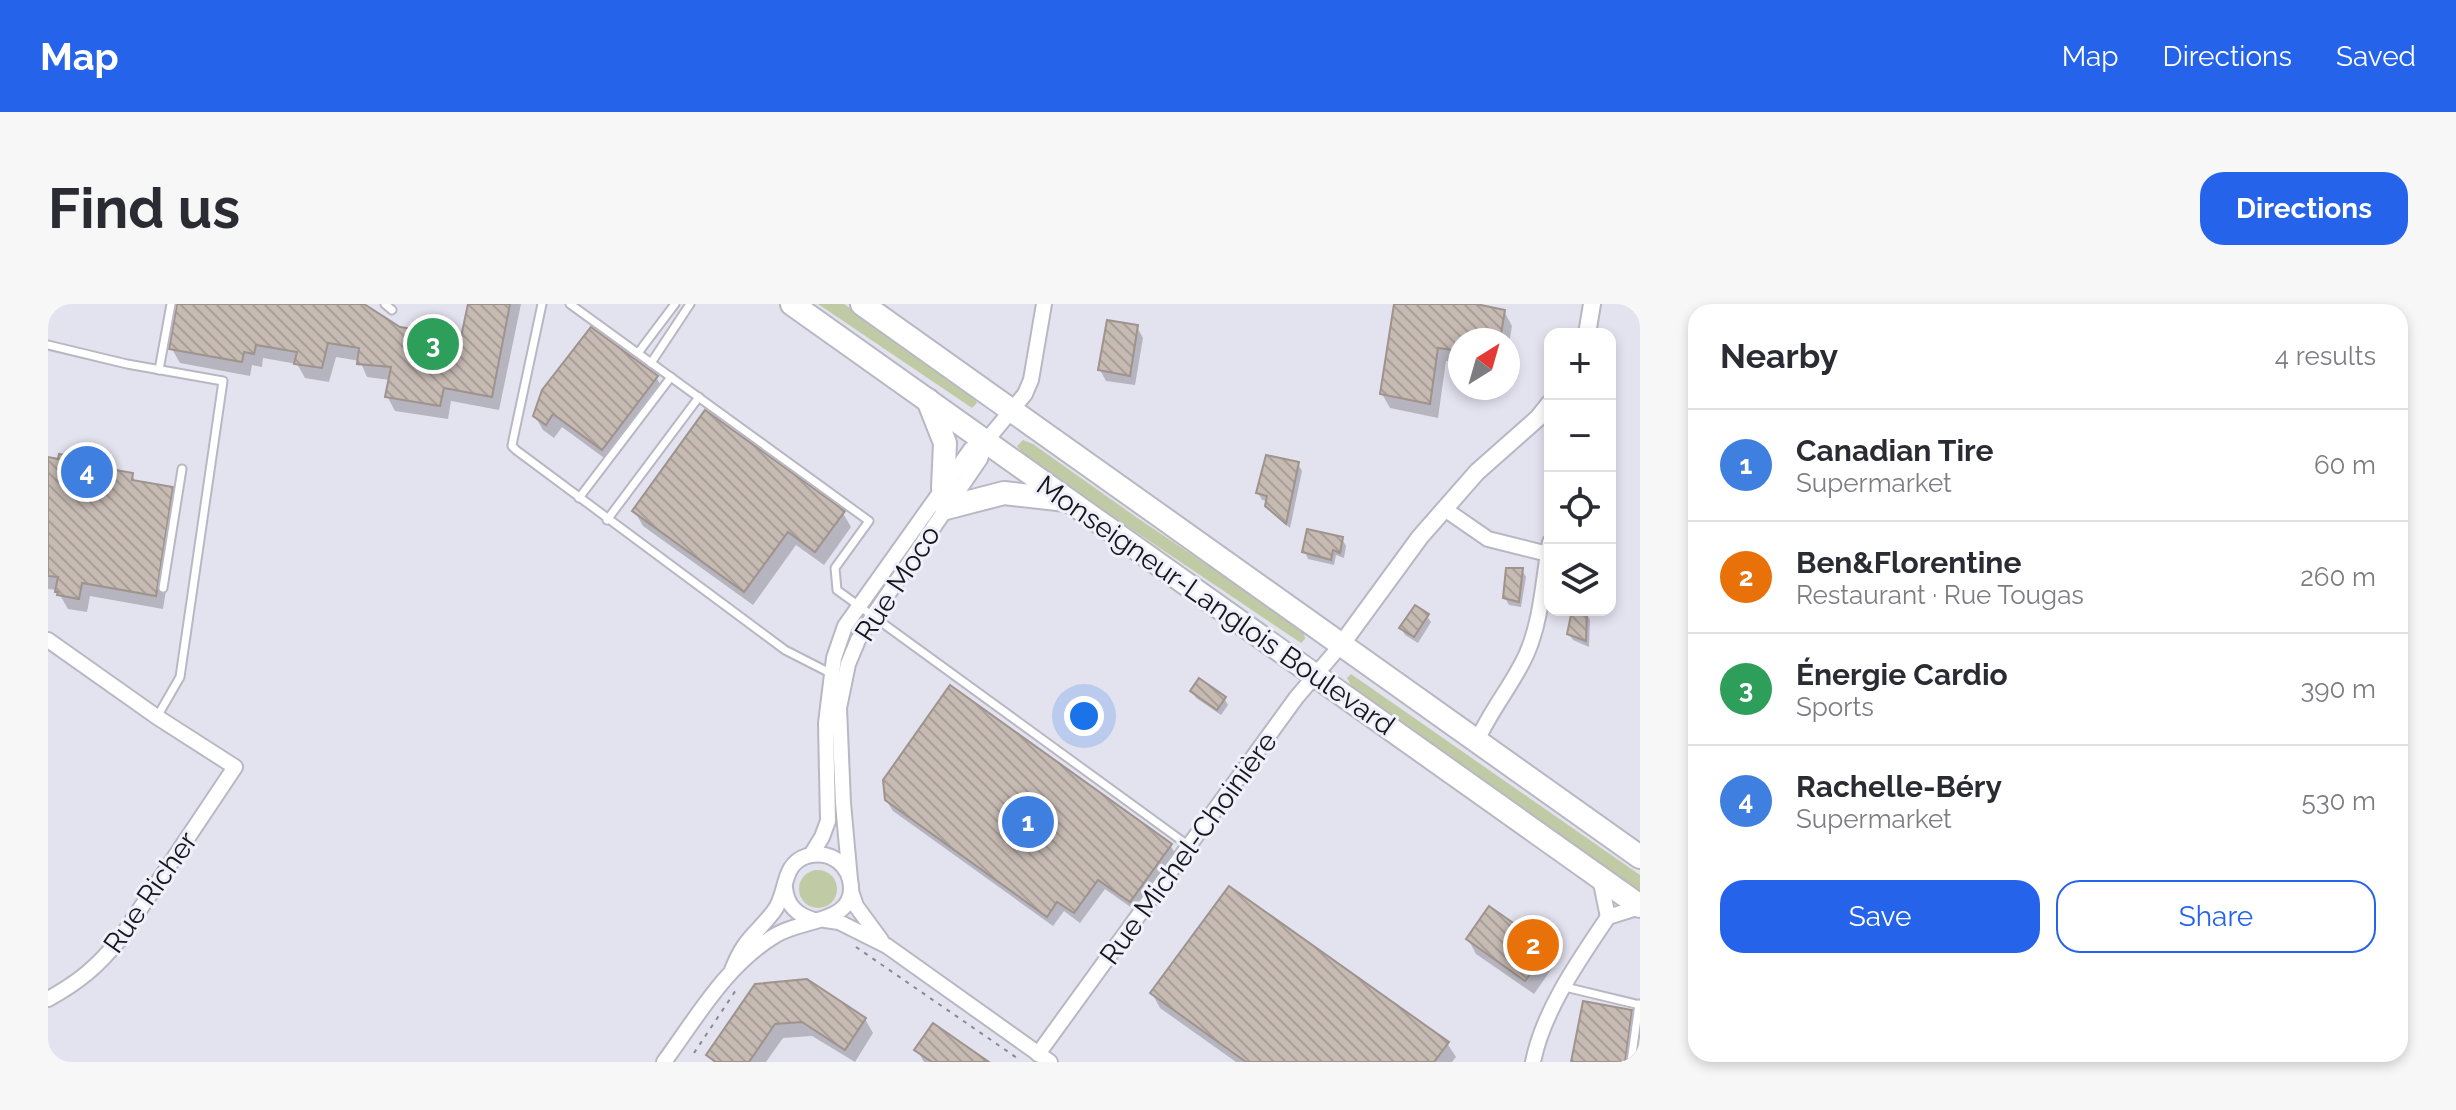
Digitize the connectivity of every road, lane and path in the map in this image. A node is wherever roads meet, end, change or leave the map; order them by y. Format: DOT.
graph roads {
  1 [pos="171,304"];
  2 [pos="385,304"];
  3 [pos="393,304"];
  4 [pos="542,304"];
  5 [pos="570,304"];
  6 [pos="675,304"];
  7 [pos="690,304"];
  8 [pos="792,304"];
  9 [pos="862,304"];
  10 [pos="1044,304"];
  11 [pos="1592,304"];
  12 [pos="1588,328"];
  13 [pos="48,345"];
  14 [pos="638,353"];
  15 [pos="651,363"];
  16 [pos="159,370"];
  17 [pos="671,377"];
  18 [pos="699,397"];
  19 [pos="927,399"];
  20 [pos="1010,409"];
  21 [pos="1544,410"];
  22 [pos="986,441"];
  23 [pos="82,444"];
  24 [pos="79,457"];
  25 [pos="182,469"];
  26 [pos="579,498"];
  27 [pos="944,498"];
  28 [pos="1068,500"];
  29 [pos="1446,510"];
  30 [pos="607,520"];
  31 [pos="1544,547"];
  32 [pos="1544,581"];
  33 [pos="163,588"];
  34 [pos="859,605"];
  35 [pos="873,616"];
  36 [pos="48,640"];
  37 [pos="1341,645"];
  38 [pos="839,674"];
  39 [pos="1314,674"];
  40 [pos="157,717"];
  41 [pos="1477,741"];
  42 [pos="1189,846"];
  43 [pos="811,855"];
  44 [pos="1640,857"];
  45 [pos="1600,878"];
  46 [pos="785,882"];
  47 [pos="850,885"];
  48 [pos="1640,906"];
  49 [pos="1608,917"];
  50 [pos="820,920"];
  51 [pos="848,941"];
  52 [pos="887,946"];
  53 [pos="737,976"];
  54 [pos="1565,987"];
  55 [pos="48,999"];
  56 [pos="1640,1004"];
  57 [pos="694,1053"];
  58 [pos="1040,1059"];
  59 [pos="1020,1060"];
  60 [pos="664,1062"];
  61 [pos="1533,1062"];
  62 [pos="1631,1062"];
  1 -- 16 [label="lane"];
  2 -- 3 [label="lane"];
  4 -- 26 [label="lane"];
  5 -- 14 [label="lane"];
  6 -- 14 [label="lane"];
  7 -- 15 [label="lane"];
  8 -- 19 [label="highway, Monseigneur-Langlois Boulevard"];
  9 -- 20 [label="highway, Monseigneur-Langlois Boulevard"];
  10 -- 20 [label="street, Rue Moco"];
  11 -- 12 [label="street"];
  13 -- 16 [label="lane"];
  14 -- 15 [label="lane"];
  15 -- 17 [label="lane"];
  16 -- 40 [label="lane"];
  17 -- 18 [label="lane"];
  17 -- 26 [label="lane"];
  18 -- 30 [label="lane"];
  18 -- 34 [label="lane"];
  19 -- 22 [label="highway, Monseigneur-Langlois Boulevard"];
  19 -- 27 [label="highway"];
  20 -- 22 [label="street, Rue Moco"];
  20 -- 37 [label="highway, Monseigneur-Langlois Boulevard"];
  21 -- 29 [label="street"];
  22 -- 27 [label="street, Rue Moco"];
  22 -- 27 [label="street, Rue Moco"];
  22 -- 28 [label="highway, Monseigneur-Langlois Boulevard"];
  23 -- 24 [label="path"];
  25 -- 33 [label="lane"];
  26 -- 30 [label="lane"];
  27 -- 28 [label="highway"];
  27 -- 34 [label="street, Rue Moco"];
  27 -- 35 [label="street, Rue Moco"];
  28 -- 39 [label="highway, Monseigneur-Langlois Boulevard"];
  29 -- 31 [label="street"];
  29 -- 37 [label="street"];
  30 -- 38 [label="lane"];
  32 -- 41 [label="street"];
  34 -- 35 [label="lane"];
  34 -- 38 [label="street, Rue Moco"];
  35 -- 38 [label="street, Rue Moco"];
  35 -- 42 [label="lane"];
  36 -- 40 [label="street"];
  37 -- 39 [label="street, Rue Michel-Choinière"];
  37 -- 41 [label="highway, Monseigneur-Langlois Boulevard"];
  38 -- 43 [label="street, Rue Moco"];
  38 -- 47 [label="street, Rue Moco"];
  39 -- 42 [label="street, Rue Michel-Choinière"];
  39 -- 45 [label="highway, Monseigneur-Langlois Boulevard"];
  40 -- 55 [label="street, Rue Richer"];
  41 -- 44 [label="highway, Monseigneur-Langlois Boulevard"];
  42 -- 58 [label="street, Rue Michel-Choinière"];
  43 -- 46 [label="street, Rue Moco"];
  43 -- 47 [label="street"];
  45 -- 48 [label="highway, Monseigneur-Langlois Boulevard"];
  45 -- 49 [label="street"];
  46 -- 50 [label="street"];
  46 -- 53 [label="street, Rue Moco"];
  47 -- 50 [label="street, Rue Moco"];
  47 -- 52 [label="street"];
  48 -- 49 [label="street"];
  49 -- 54 [label="street"];
  50 -- 52 [label="street"];
  50 -- 53 [label="street, Rue Moco"];
  51 -- 59 [label="path"];
  52 -- 58 [label="street"];
  53 -- 57 [label="path"];
  53 -- 60 [label="street, Rue Moco"];
  54 -- 56 [label="lane"];
  54 -- 61 [label="street"];
  56 -- 62 [label="lane"];
}
